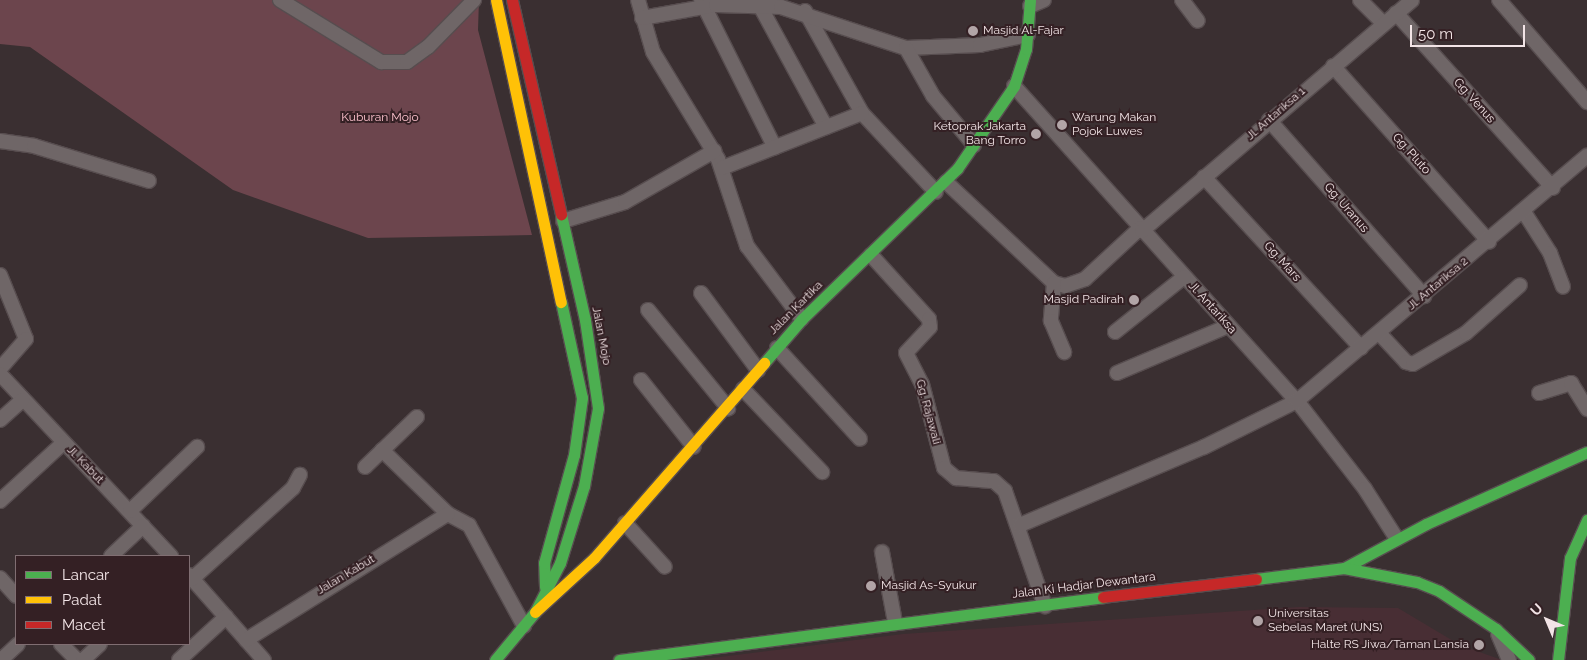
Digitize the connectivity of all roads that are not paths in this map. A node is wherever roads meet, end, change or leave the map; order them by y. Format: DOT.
graph roads {
  1 [pos="280,0"];
  2 [pos="474,0"];
  3 [pos="496,0"];
  4 [pos="512,0"];
  5 [pos="638,0"];
  6 [pos="1044,0"];
  7 [pos="1182,0"];
  8 [pos="1360,0"];
  9 [pos="1412,0"];
  10 [pos="1499,0"];
  11 [pos="703,3"];
  12 [pos="1030,3"];
  13 [pos="760,6"];
  14 [pos="805,11"];
  15 [pos="1396,13"];
  16 [pos="642,18"];
  17 [pos="1198,21"];
  18 [pos="1382,23"];
  19 [pos="1028,35"];
  20 [pos="906,48"];
  21 [pos="1333,66"];
  22 [pos="1014,86"];
  23 [pos="532,92"];
  24 [pos="515,96"];
  25 [pos="1587,102"];
  26 [pos="862,113"];
  27 [pos="1269,120"];
  28 [pos="826,128"];
  29 [pos="0,141"];
  30 [pos="974,144"];
  31 [pos="775,148"];
  32 [pos="714,151"];
  33 [pos="1584,166"];
  34 [pos="722,168"];
  35 [pos="1204,177"];
  36 [pos="150,181"];
  37 [pos="941,187"];
  38 [pos="1553,188"];
  39 [pos="1524,212"];
  40 [pos="563,221"];
  41 [pos="1141,230"];
  42 [pos="1489,242"];
  43 [pos="871,255"];
  44 [pos="0,275"];
  45 [pos="1184,277"];
  46 [pos="1054,283"];
  47 [pos="1520,285"];
  48 [pos="1563,287"];
  49 [pos="701,293"];
  50 [pos="1424,296"];
  51 [pos="648,310"];
  52 [pos="802,319"];
  53 [pos="1228,326"];
  54 [pos="1115,332"];
  55 [pos="1379,333"];
  56 [pos="776,348"];
  57 [pos="1361,348"];
  58 [pos="1064,352"];
  59 [pos="0,369"];
  60 [pos="758,370"];
  61 [pos="1117,373"];
  62 [pos="0,374"];
  63 [pos="641,380"];
  64 [pos="743,389"];
  65 [pos="1539,393"];
  66 [pos="22,400"];
  67 [pos="1296,401"];
  68 [pos="728,408"];
  69 [pos="1587,409"];
  70 [pos="417,417"];
  71 [pos="0,420"];
  72 [pos="860,439"];
  73 [pos="64,442"];
  74 [pos="196,447"];
  75 [pos="694,447"];
  76 [pos="382,450"];
  77 [pos="1587,452"];
  78 [pos="365,467"];
  79 [pos="822,472"];
  80 [pos="300,475"];
  81 [pos="0,501"];
  82 [pos="130,511"];
  83 [pos="448,514"];
  84 [pos="1587,520"];
  85 [pos="625,524"];
  86 [pos="1020,525"];
  87 [pos="143,526"];
  88 [pos="1397,539"];
  89 [pos="882,552"];
  90 [pos="112,555"];
  91 [pos="170,555"];
  92 [pos="666,567"];
  93 [pos="1344,568"];
  94 [pos="190,577"];
  95 [pos="0,579"];
  96 [pos="545,587"];
  97 [pos="15,595"];
  98 [pos="1045,606"];
  99 [pos="535,612"];
  100 [pos="226,616"];
  101 [pos="895,622"];
  102 [pos="524,626"];
  103 [pos="1496,629"];
  104 [pos="246,640"];
  105 [pos="17,645"];
  106 [pos="62,645"];
  107 [pos="99,645"];
  108 [pos="0,660"];
  109 [pos="77,660"];
  110 [pos="83,660"];
  111 [pos="179,660"];
  112 [pos="264,660"];
  113 [pos="495,660"];
  114 [pos="618,660"];
  115 [pos="1509,660"];
  116 [pos="1529,660"];
  117 [pos="1558,660"];
  1 -- 2 [label="street"];
  3 -- 24 [label="street"];
  4 -- 23 [label="street, Jalan Mojo"];
  5 -- 16 [label="street"];
  6 -- 12 [label="street"];
  7 -- 17 [label="street"];
  8 -- 18 [label="street"];
  9 -- 15 [label="street, Jl. Antariksa 1"];
  10 -- 25 [label="street"];
  11 -- 13 [label="street"];
  11 -- 16 [label="street"];
  11 -- 31 [label="street"];
  12 -- 19 [label="street, Jalan Kartika"];
  13 -- 14 [label="street"];
  13 -- 28 [label="street"];
  14 -- 20 [label="street"];
  14 -- 26 [label="street"];
  15 -- 18 [label="street, Jl. Antariksa 1"];
  15 -- 38 [label="street, Gg. Venus"];
  16 -- 32 [label="street"];
  18 -- 21 [label="street, Jl. Antariksa 1"];
  19 -- 20 [label="street"];
  19 -- 22 [label="street, Jalan Kartika"];
  20 -- 30 [label="street"];
  21 -- 27 [label="street, Jl. Antariksa 1"];
  21 -- 42 [label="street, Gg. Pluto"];
  22 -- 30 [label="street, Jalan Kartika"];
  22 -- 41 [label="street, Jl. Antariksa"];
  23 -- 24 [label="street"];
  23 -- 40 [label="street, Jalan Mojo"];
  24 -- 96 [label="street"];
  26 -- 28 [label="street"];
  26 -- 37 [label="street"];
  27 -- 35 [label="street, Jl. Antariksa 1"];
  27 -- 50 [label="street, Gg. Uranus"];
  28 -- 31 [label="street"];
  29 -- 36 [label="street"];
  30 -- 37 [label="street, Jalan Kartika"];
  31 -- 34 [label="street"];
  32 -- 34 [label="street"];
  32 -- 40 [label="street"];
  33 -- 38 [label="street, Jl. Antariksa 2"];
  34 -- 52 [label="street"];
  35 -- 41 [label="street, Jl. Antariksa 1"];
  35 -- 57 [label="street, Gg. Mars"];
  37 -- 43 [label="street, Jalan Kartika"];
  37 -- 46 [label="street"];
  38 -- 39 [label="street, Jl. Antariksa 2"];
  39 -- 42 [label="street, Jl. Antariksa 2"];
  39 -- 48 [label="street"];
  40 -- 96 [label="street, Jalan Mojo"];
  41 -- 45 [label="street, Jl. Antariksa"];
  41 -- 46 [label="street, Jl. Antariksa 1"];
  42 -- 50 [label="street, Jl. Antariksa 2"];
  43 -- 52 [label="street, Jalan Kartika"];
  43 -- 86 [label="street, Gg. Rajawali"];
  44 -- 59 [label="street"];
  45 -- 53 [label="street, Jl. Antariksa"];
  45 -- 54 [label="street"];
  46 -- 58 [label="street"];
  47 -- 55 [label="street"];
  49 -- 60 [label="street"];
  50 -- 55 [label="street, Jl. Antariksa 2"];
  51 -- 68 [label="street"];
  52 -- 56 [label="street, Jalan Kartika"];
  53 -- 61 [label="street"];
  53 -- 67 [label="street, Jl. Antariksa"];
  55 -- 57 [label="street, Jl. Antariksa 2"];
  56 -- 60 [label="street, Jalan Kartika"];
  56 -- 72 [label="street"];
  57 -- 67 [label="street, Jl. Antariksa 2"];
  60 -- 64 [label="street, Jalan Kartika"];
  62 -- 66 [label="street, Jl. Kabut"];
  63 -- 75 [label="street"];
  64 -- 68 [label="street, Jalan Kartika"];
  64 -- 79 [label="street"];
  65 -- 69 [label="street"];
  66 -- 71 [label="street"];
  66 -- 73 [label="street, Jl. Kabut"];
  67 -- 86 [label="street, Jl. Antariksa 2"];
  67 -- 88 [label="street, Jl. Antariksa"];
  68 -- 75 [label="street, Jalan Kartika"];
  70 -- 76 [label="street"];
  73 -- 81 [label="street"];
  73 -- 82 [label="street, Jl. Kabut"];
  74 -- 82 [label="street"];
  75 -- 85 [label="street, Jalan Kartika"];
  76 -- 78 [label="street"];
  76 -- 83 [label="street"];
  77 -- 88 [label="street"];
  80 -- 94 [label="street"];
  82 -- 87 [label="street, Jl. Kabut"];
  83 -- 102 [label="street"];
  83 -- 104 [label="street, Jalan Kabut"];
  84 -- 117 [label="street"];
  85 -- 92 [label="street"];
  85 -- 99 [label="street, Jalan Kartika"];
  86 -- 98 [label="street"];
  87 -- 90 [label="street"];
  87 -- 91 [label="street, Jl. Kabut"];
  88 -- 93 [label="street"];
  89 -- 101 [label="street"];
  93 -- 98 [label="street, Jalan Ki Hadjar Dewantara"];
  93 -- 103 [label="street, Jalan Ki Hadjar Dewantara"];
  94 -- 100 [label="street"];
  95 -- 97 [label="street"];
  96 -- 99 [label="street, Jalan Mojo"];
  98 -- 101 [label="street, Jalan Ki Hadjar Dewantara"];
  99 -- 102 [label="street, Jalan Mojo"];
  100 -- 104 [label="street"];
  100 -- 111 [label="street"];
  101 -- 114 [label="street, Jalan Ki Hadjar Dewantara"];
  102 -- 113 [label="street, Jalan Mojo"];
  103 -- 115 [label="street"];
  103 -- 116 [label="street, Jalan Ki Hadjar Dewantara"];
  104 -- 112 [label="street"];
  105 -- 108 [label="street"];
  106 -- 109 [label="street"];
  107 -- 110 [label="street"];
}
